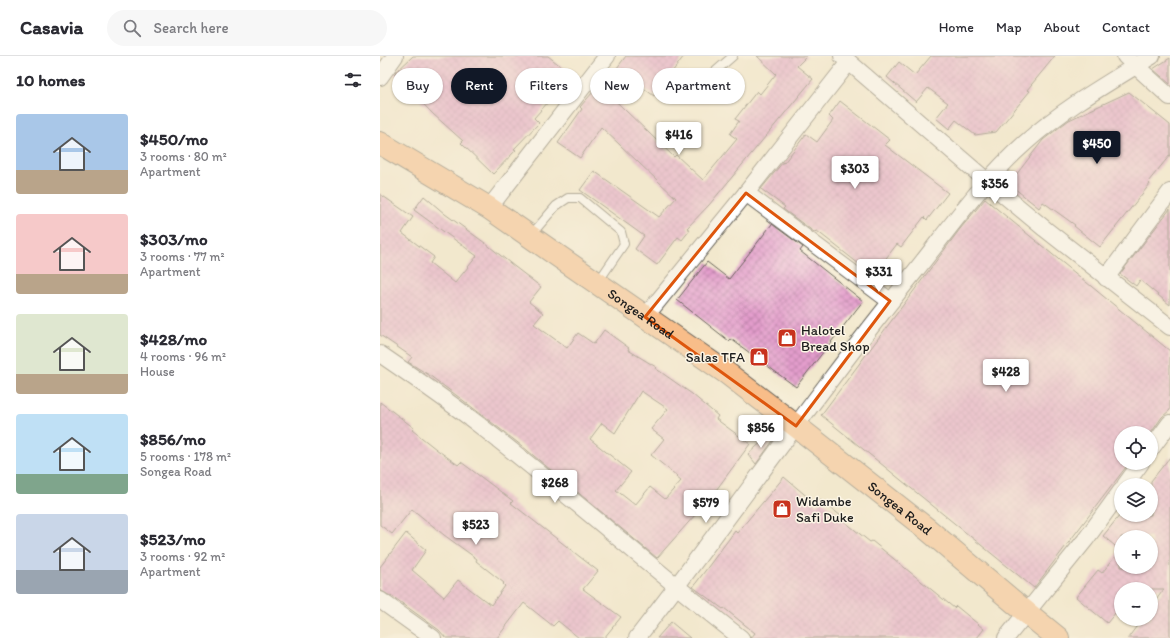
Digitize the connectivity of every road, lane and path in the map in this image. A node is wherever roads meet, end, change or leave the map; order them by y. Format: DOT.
graph roads {
  1 [pos="395,56"];
  2 [pos="607,56"];
  3 [pos="733,56"];
  4 [pos="1152,56"];
  5 [pos="846,59"];
  6 [pos="1130,61"];
  7 [pos="719,68"];
  8 [pos="380,77"];
  9 [pos="1170,97"];
  10 [pos="380,143"];
  11 [pos="987,181"];
  12 [pos="1170,192"];
  13 [pos="746,193"];
  14 [pos="489,208"];
  15 [pos="530,236"];
  16 [pos="1106,278"];
  17 [pos="598,283"];
  18 [pos="890,301"];
  19 [pos="645,317"];
  20 [pos="1170,327"];
  21 [pos="380,354"];
  22 [pos="1170,423"];
  23 [pos="796,426"];
  24 [pos="1158,439"];
  25 [pos="1114,501"];
  26 [pos="676,587"];
  27 [pos="380,600"];
  28 [pos="1027,613"];
  29 [pos="433,638"];
  30 [pos="637,638"];
  31 [pos="741,638"];
  32 [pos="1006,638"];
  33 [pos="1058,638"];
  1 -- 8 [label="street"];
  2 -- 14 [label="street"];
  3 -- 7 [label="lane"];
  4 -- 6 [label="street"];
  5 -- 11 [label="street"];
  5 -- 13 [label="street"];
  6 -- 9 [label="street"];
  6 -- 11 [label="street"];
  10 -- 14 [label="highway, Songea Road"];
  11 -- 16 [label="street"];
  11 -- 18 [label="street"];
  12 -- 16 [label="street"];
  13 -- 18 [label="street"];
  13 -- 19 [label="street"];
  14 -- 15 [label="highway, Songea Road"];
  15 -- 17 [label="highway, Songea Road"];
  15 -- 17 [label="lane"];
  16 -- 20 [label="street"];
  17 -- 19 [label="highway, Songea Road"];
  18 -- 23 [label="street"];
  19 -- 23 [label="highway, Songea Road"];
  21 -- 26 [label="street"];
  22 -- 24 [label="street"];
  23 -- 26 [label="street"];
  23 -- 28 [label="highway, Songea Road"];
  25 -- 28 [label="street"];
  26 -- 30 [label="street"];
  26 -- 31 [label="street"];
  27 -- 29 [label="street"];
  28 -- 32 [label="street"];
  28 -- 33 [label="highway, Songea Road"];
}
